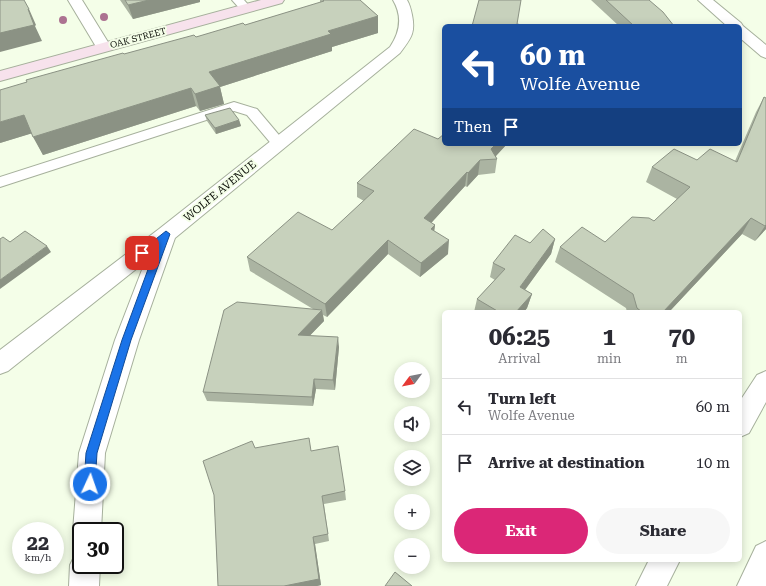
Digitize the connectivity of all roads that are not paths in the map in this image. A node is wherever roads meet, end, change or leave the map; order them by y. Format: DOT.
graph roads {
  1 [pos="75,0"];
  2 [pos="277,0"];
  3 [pos="400,0"];
  4 [pos="705,0"];
  5 [pos="242,4"];
  6 [pos="734,24"];
  7 [pos="742,32"];
  8 [pos="103,47"];
  9 [pos="766,53"];
  10 [pos="0,76"];
  11 [pos="278,144"];
  12 [pos="0,182"];
  13 [pos="166,234"];
  14 [pos="0,364"];
  15 [pos="766,382"];
  16 [pos="742,420"];
  17 [pos="88,522"];
  18 [pos="766,556"];
  19 [pos="664,562"];
  20 [pos="85,574"];
  21 [pos="84,586"];
  22 [pos="651,586"];
  23 [pos="752,586"];
  1 -- 8 [label="street"];
  2 -- 5 [label="main road, OAK STREET"];
  3 -- 11 [label="street, WOLFE AVENUE"];
  4 -- 6 [label="street"];
  5 -- 8 [label="main road, OAK STREET"];
  7 -- 9 [label="street"];
  8 -- 10 [label="main road, OAK STREET"];
  11 -- 12 [label="lane"];
  11 -- 13 [label="street, WOLFE AVENUE"];
  13 -- 14 [label="street, WOLFE AVENUE"];
  13 -- 17 [label="street"];
  15 -- 16 [label="street"];
  18 -- 23 [label="street"];
  19 -- 22 [label="street"];
  20 -- 21 [label="street"];
}
